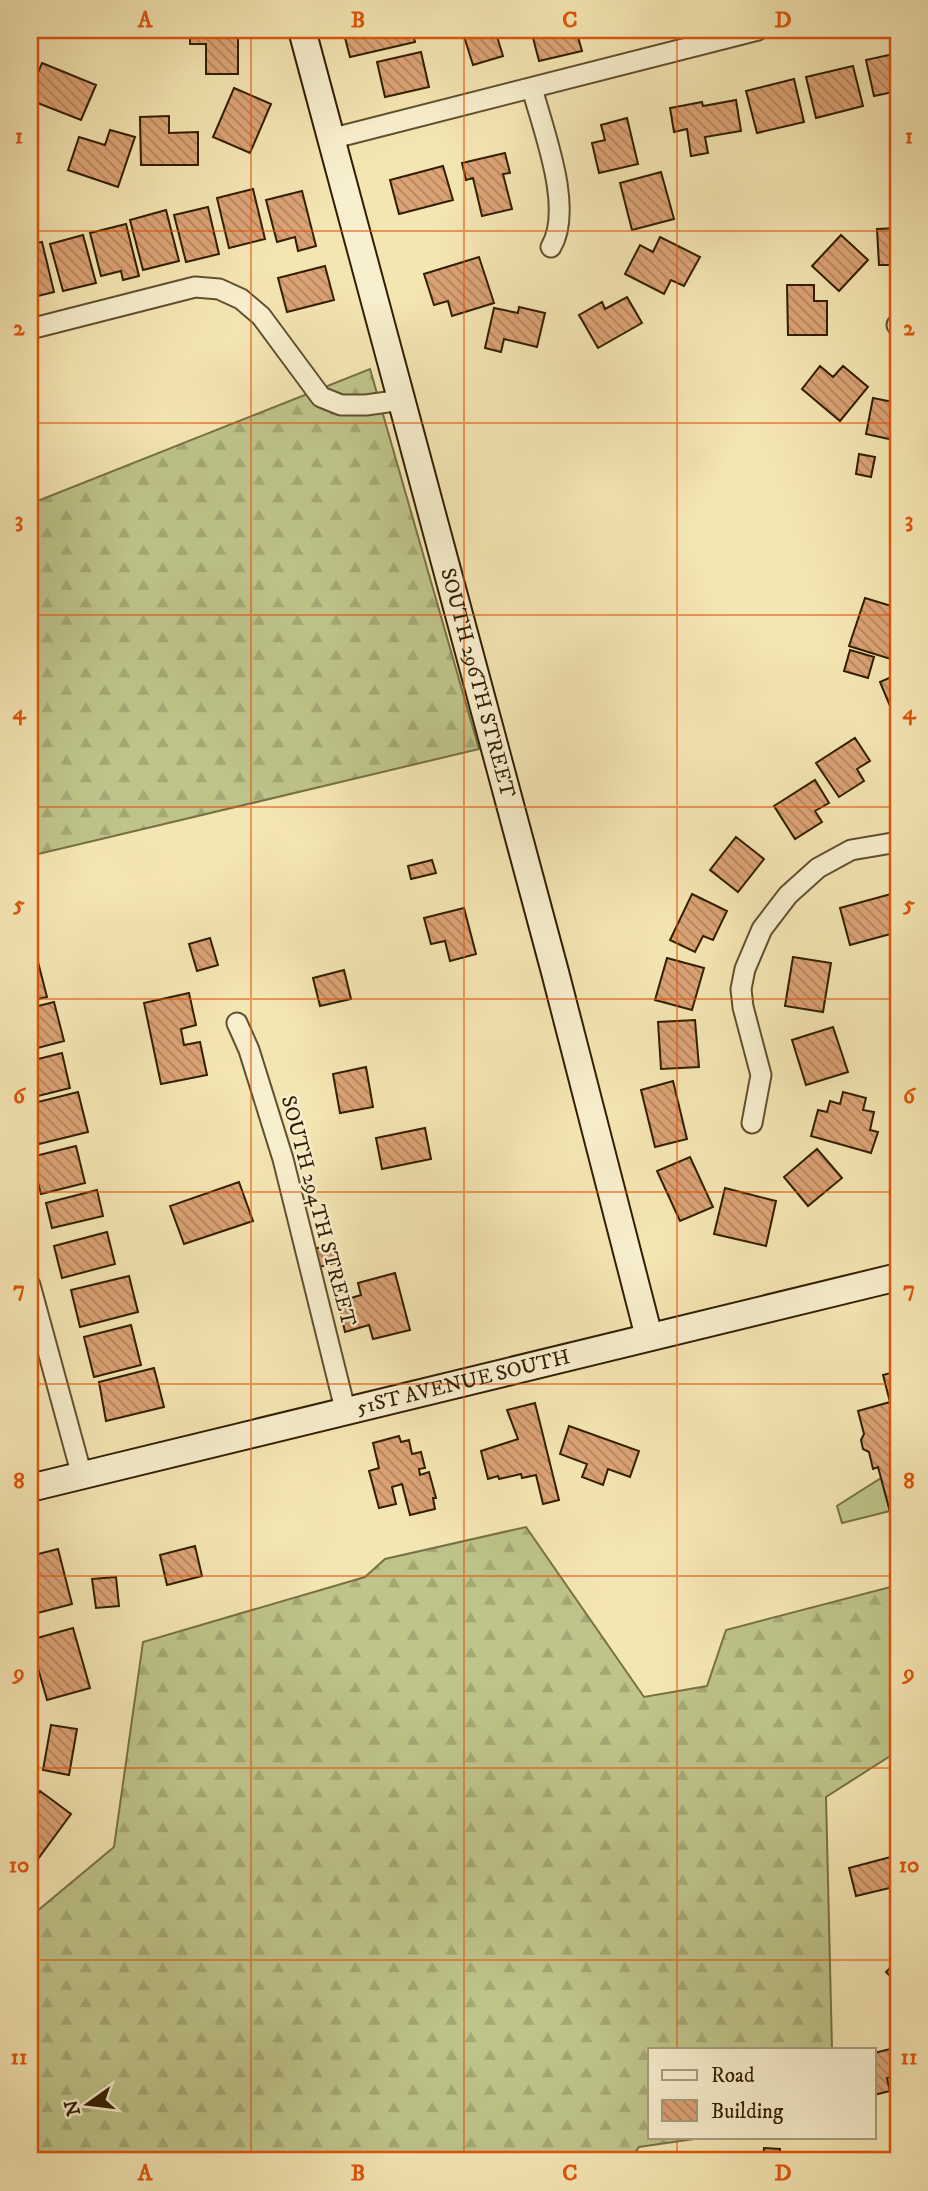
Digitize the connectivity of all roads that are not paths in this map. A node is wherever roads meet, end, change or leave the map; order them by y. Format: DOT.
graph roads {
  1 [pos="302,30"];
  2 [pos="758,30"];
  3 [pos="710,36"];
  4 [pos="532,88"];
  5 [pos="330,139"];
  6 [pos="551,247"];
  7 [pos="30,329"];
  8 [pos="402,400"];
  9 [pos="898,842"];
  10 [pos="237,1023"];
  11 [pos="752,1123"];
  12 [pos="898,1277"];
  13 [pos="30,1284"];
  14 [pos="649,1337"];
  15 [pos="345,1413"];
  16 [pos="82,1476"];
  17 [pos="30,1488"];
  1 -- 5 [label="street, SOUTH 296TH STREET"];
  2 -- 3 [label="street"];
  3 -- 4 [label="street"];
  4 -- 5 [label="street"];
  4 -- 6 [label="street"];
  5 -- 8 [label="street, SOUTH 296TH STREET"];
  7 -- 8 [label="street"];
  8 -- 14 [label="street, SOUTH 296TH STREET"];
  9 -- 11 [label="street"];
  10 -- 15 [label="street, SOUTH 294TH STREET"];
  12 -- 14 [label="street, 51ST AVENUE SOUTH"];
  13 -- 16 [label="street"];
  14 -- 15 [label="street, 51ST AVENUE SOUTH"];
  15 -- 16 [label="street, 51ST AVENUE SOUTH"];
  16 -- 17 [label="street, 51ST AVENUE SOUTH"];
}
